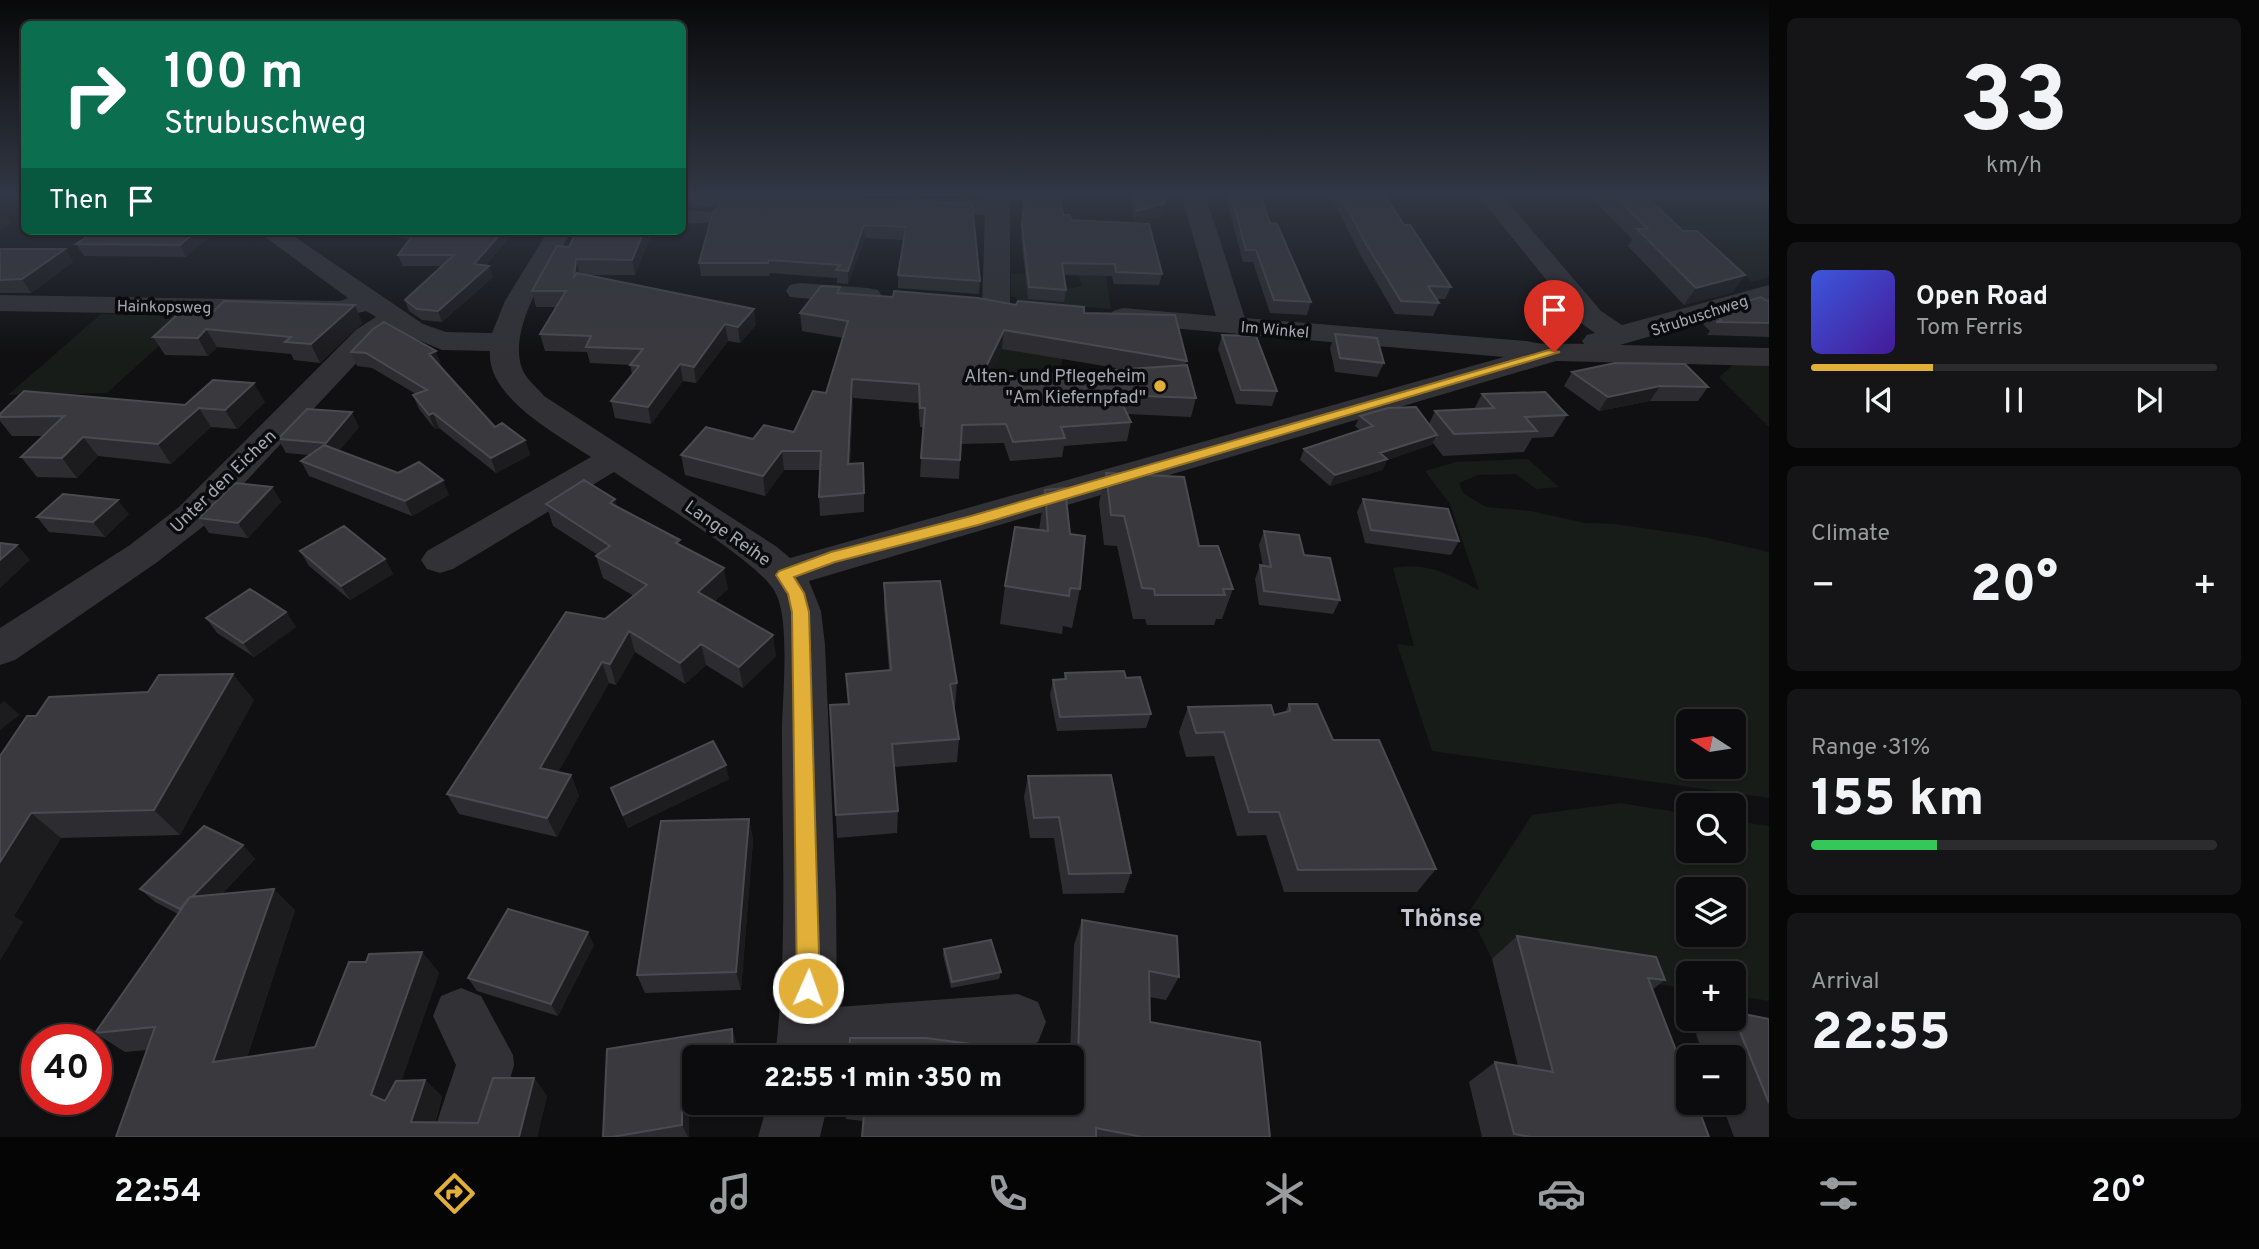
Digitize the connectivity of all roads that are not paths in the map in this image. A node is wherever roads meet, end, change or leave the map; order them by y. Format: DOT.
graph roads {
  1 [pos="292,247"];
  2 [pos="551,247"];
  3 [pos="997,247"];
  4 [pos="1209,247"];
  5 [pos="1532,247"];
  6 [pos="800,291"];
  7 [pos="1769,293"];
  8 [pos="901,299"];
  9 [pos="0,303"];
  10 [pos="996,306"];
  11 [pos="382,310"];
  12 [pos="1101,315"];
  13 [pos="1233,325"];
  14 [pos="503,342"];
  15 [pos="1649,343"];
  16 [pos="1457,344"];
  17 [pos="1554,352"];
  18 [pos="1769,357"];
  19 [pos="1484,372"];
  20 [pos="615,457"];
  21 [pos="440,560"];
  22 [pos="784,575"];
  23 [pos="0,649"];
  24 [pos="461,1016"];
  25 [pos="1018,1022"];
  26 [pos="805,1045"];
  27 [pos="822,1045"];
  28 [pos="795,1115"];
  29 [pos="463,1137"];
  30 [pos="789,1137"];
  1 -- 11 [label="street"];
  2 -- 14 [label="street"];
  3 -- 10 [label="street"];
  4 -- 13 [label="street"];
  5 -- 15 [label="street"];
  6 -- 8 [label="street"];
  7 -- 15 [label="street, Strubuschweg"];
  9 -- 11 [label="street, Hainkopsweg"];
  11 -- 14 [label="street"];
  11 -- 23 [label="street, Unter den Eichen"];
  12 -- 13 [label="street, Im Winkel"];
  13 -- 16 [label="street, Im Winkel"];
  14 -- 20 [label="street, Lange Reihe"];
  15 -- 17 [label="street, Strubuschweg"];
  15 -- 18 [label="street"];
  16 -- 17 [label="street, Im Winkel"];
  16 -- 19 [label="street"];
  17 -- 19 [label="street, Strubuschweg"];
  19 -- 22 [label="street, Strubuschweg"];
  20 -- 21 [label="street"];
  20 -- 22 [label="street, Lange Reihe"];
  22 -- 26 [label="street, Lange Reihe"];
  24 -- 29 [label="street"];
  25 -- 27 [label="street"];
  28 -- 30 [label="street"];
}
